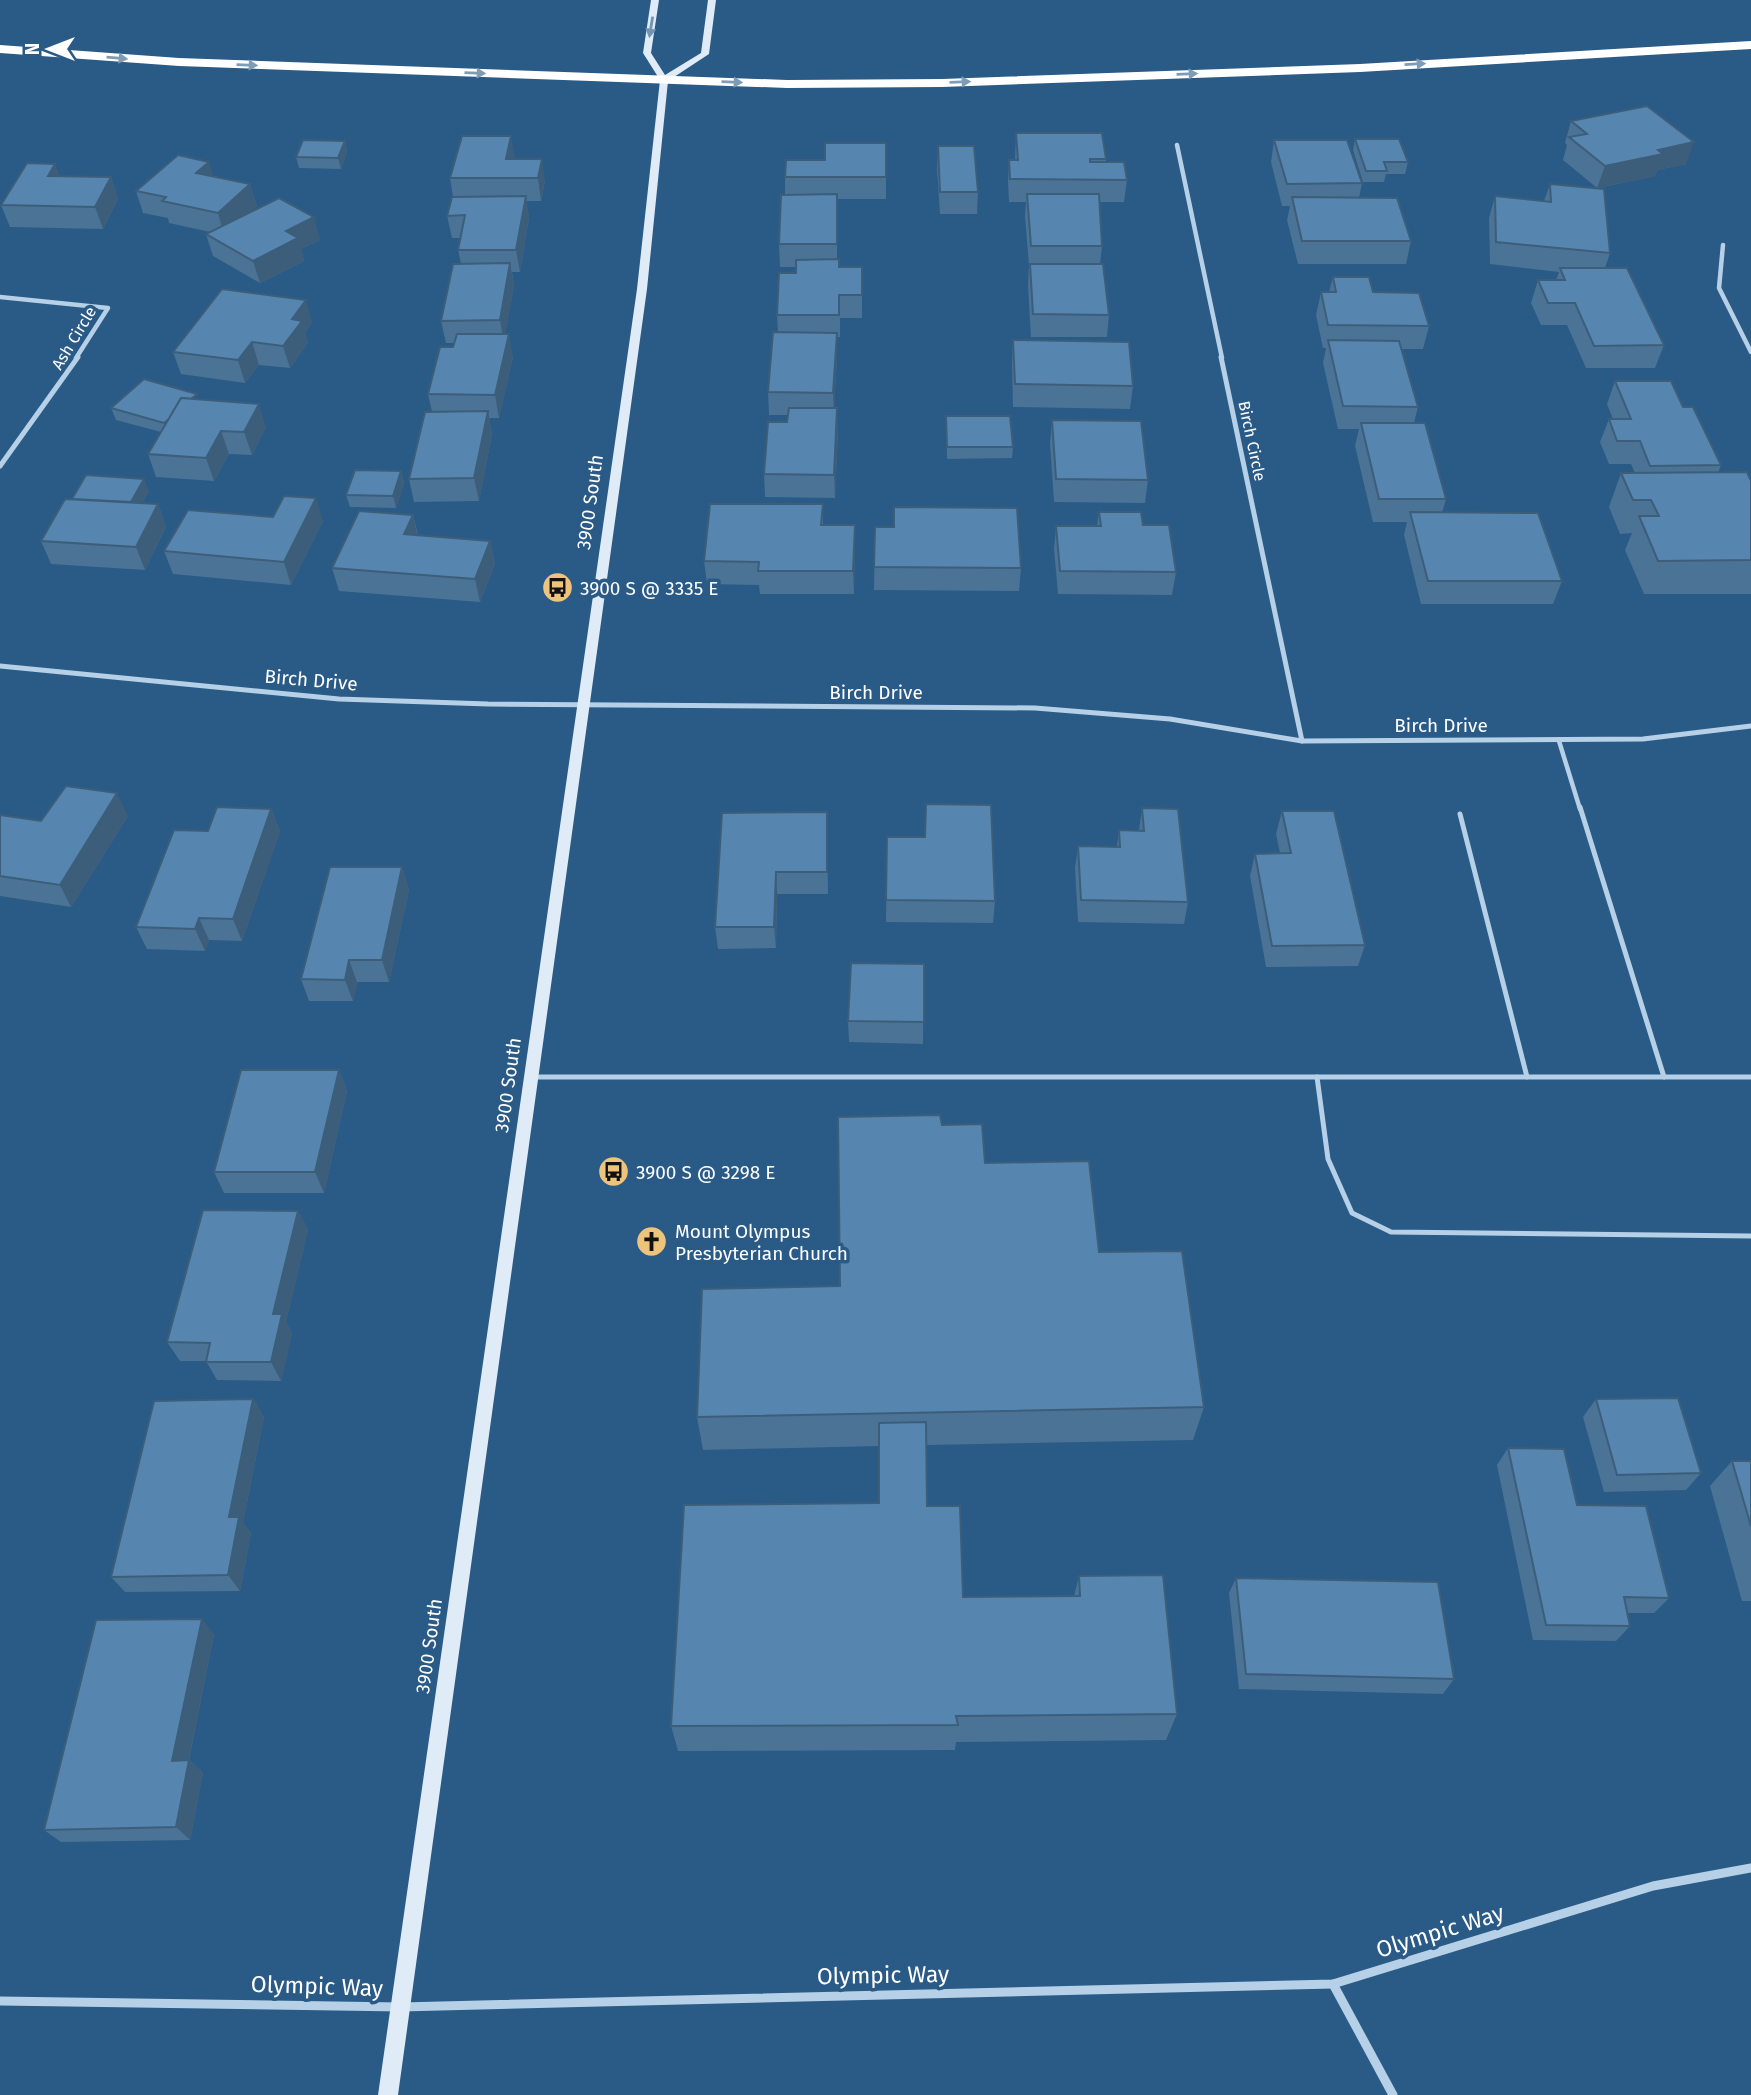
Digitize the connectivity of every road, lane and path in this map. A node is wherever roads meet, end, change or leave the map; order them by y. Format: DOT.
graph roads {
  1 [pos="655,0"];
  2 [pos="712,0"];
  3 [pos="1751,45"];
  4 [pos="0,48"];
  5 [pos="664,80"];
  6 [pos="1177,145"];
  7 [pos="1723,245"];
  8 [pos="0,297"];
  9 [pos="1751,352"];
  10 [pos="0,466"];
  11 [pos="0,666"];
  12 [pos="584,704"];
  13 [pos="1751,726"];
  14 [pos="1302,741"];
  15 [pos="1559,741"];
  16 [pos="1460,814"];
  17 [pos="533,1077"];
  18 [pos="1318,1077"];
  19 [pos="1527,1077"];
  20 [pos="1664,1077"];
  21 [pos="1751,1077"];
  22 [pos="1751,1236"];
  23 [pos="1751,1868"];
  24 [pos="1333,1984"];
  25 [pos="0,2001"];
  26 [pos="401,2007"];
  27 [pos="388,2095"];
  28 [pos="1393,2095"];
  1 -- 5 [label="main road, one-way"];
  2 -- 5 [label="main road"];
  5 -- 3 [label="highway, one-way"];
  4 -- 5 [label="highway, one-way"];
  5 -- 12 [label="main road, 3900 South"];
  6 -- 14 [label="street, Birch Circle"];
  7 -- 9 [label="street"];
  8 -- 10 [label="street, Ash Circle"];
  11 -- 12 [label="street, Birch Drive"];
  12 -- 14 [label="street, Birch Drive"];
  12 -- 17 [label="main road, 3900 South"];
  13 -- 15 [label="street, Birch Drive"];
  14 -- 15 [label="street, Birch Drive"];
  15 -- 20 [label="lane"];
  16 -- 19 [label="lane"];
  17 -- 18 [label="lane"];
  17 -- 26 [label="main road, 3900 South"];
  18 -- 19 [label="lane"];
  18 -- 22 [label="lane"];
  19 -- 20 [label="lane"];
  20 -- 21 [label="lane"];
  23 -- 24 [label="street, Olympic Way"];
  24 -- 26 [label="street, Olympic Way"];
  24 -- 28 [label="street"];
  25 -- 26 [label="street, Olympic Way"];
  26 -- 27 [label="main road, 3900 South"];
}
